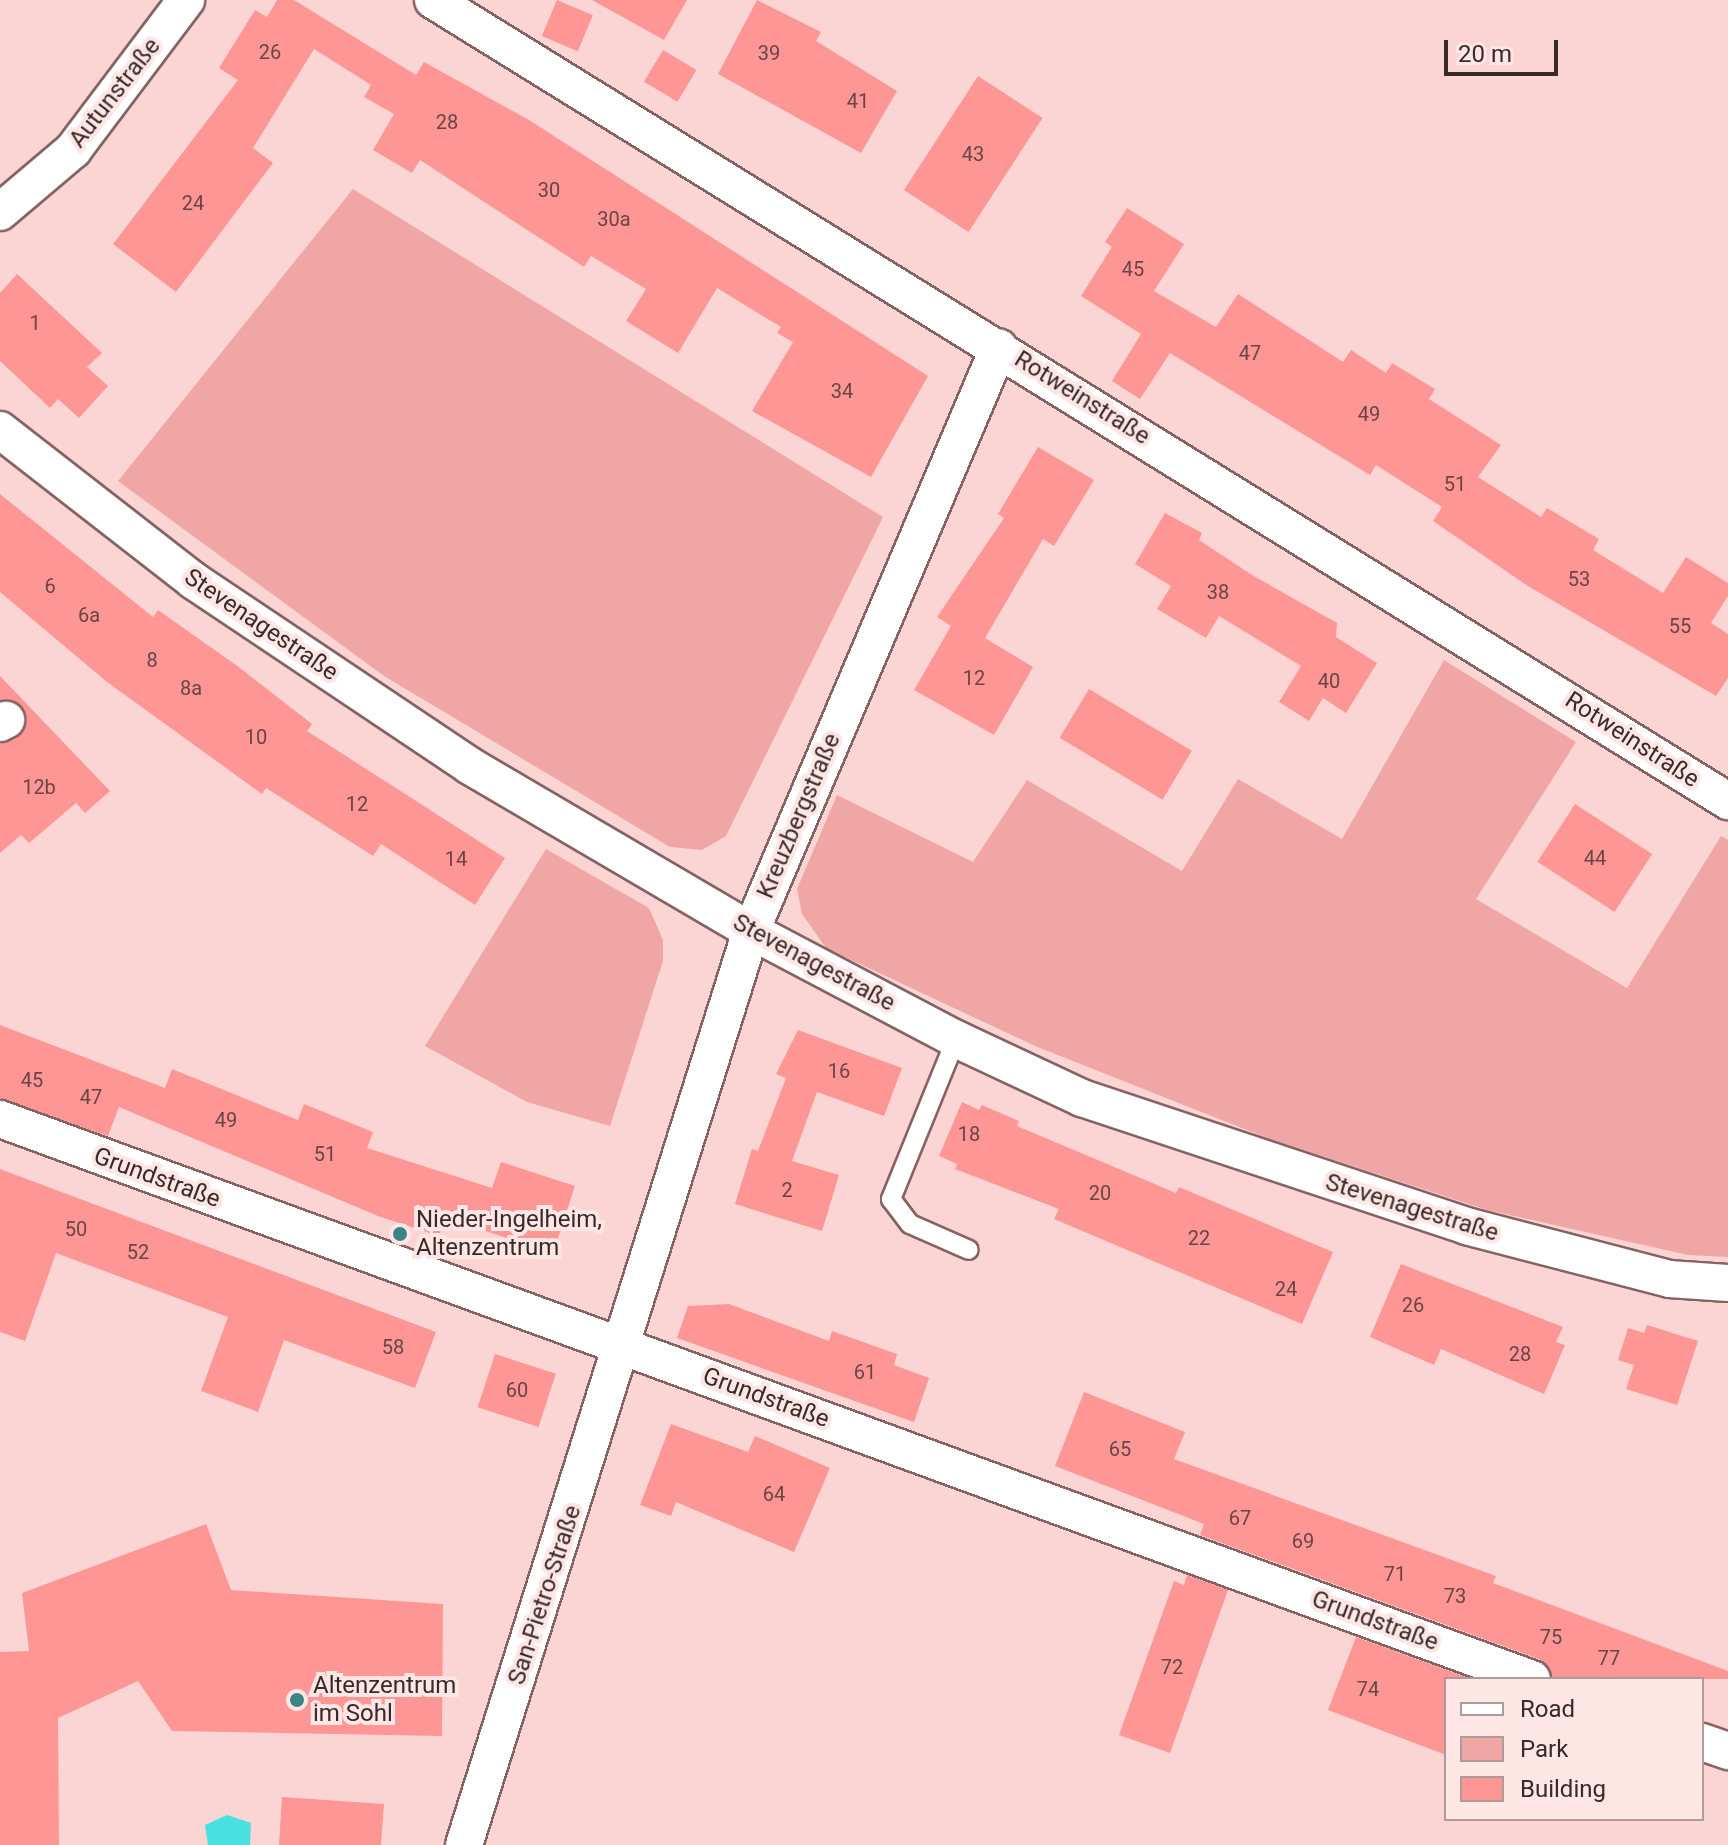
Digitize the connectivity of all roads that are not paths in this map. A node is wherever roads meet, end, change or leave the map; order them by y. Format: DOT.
graph roads {
  1 [pos="186,0"];
  2 [pos="433,0"];
  3 [pos="0,212"];
  4 [pos="999,347"];
  5 [pos="0,430"];
  6 [pos="1728,801"];
  7 [pos="751,931"];
  8 [pos="956,1039"];
  9 [pos="0,1119"];
  10 [pos="969,1250"];
  11 [pos="1728,1283"];
  12 [pos="624,1345"];
  13 [pos="1527,1677"];
  14 [pos="1704,1743"];
  15 [pos="1728,1751"];
  16 [pos="464,1845"];
  1 -- 3 [label="street, Autunstraße"];
  2 -- 4 [label="street, Rotweinstraße"];
  4 -- 6 [label="street, Rotweinstraße"];
  4 -- 7 [label="street, Kreuzbergstraße"];
  5 -- 7 [label="street, Stevenagestraße"];
  7 -- 8 [label="street, Stevenagestraße"];
  7 -- 12 [label="street, Kreuzbergstraße"];
  8 -- 10 [label="lane"];
  8 -- 11 [label="street, Stevenagestraße"];
  9 -- 12 [label="street, Grundstraße"];
  12 -- 13 [label="street, Grundstraße"];
  12 -- 16 [label="street, San-Pietro-Straße"];
  14 -- 15 [label="street"];
}
